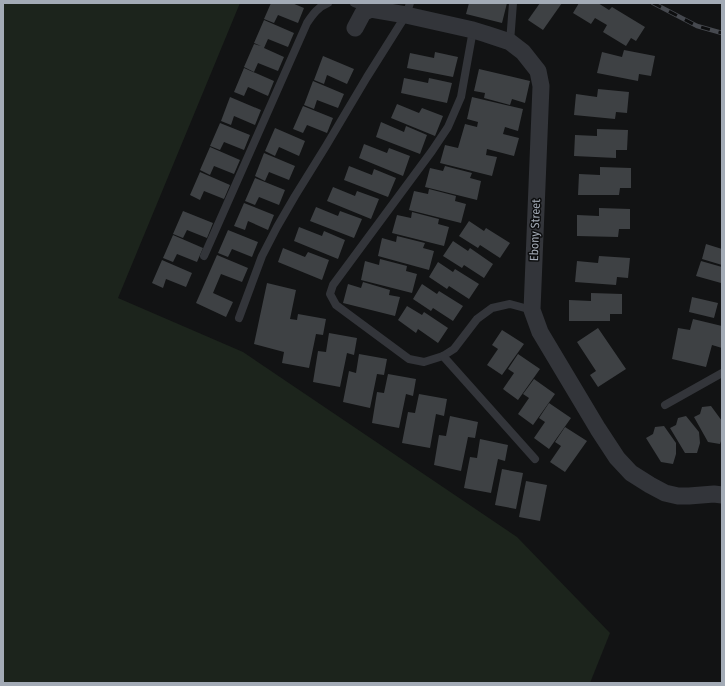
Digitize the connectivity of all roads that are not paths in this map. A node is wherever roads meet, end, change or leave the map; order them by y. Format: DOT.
graph roads {
  1 [pos="328,3"];
  2 [pos="354,3"];
  3 [pos="513,3"];
  4 [pos="371,9"];
  5 [pos="408,9"];
  6 [pos="355,28"];
  7 [pos="473,30"];
  8 [pos="510,42"];
  9 [pos="204,256"];
  10 [pos="532,310"];
  11 [pos="239,318"];
  12 [pos="443,356"];
  13 [pos="722,374"];
  14 [pos="666,405"];
  15 [pos="535,459"];
  16 [pos="719,493"];
  1 -- 9 [label="lane"];
  2 -- 4 [label="lane"];
  3 -- 8 [label="lane"];
  4 -- 5 [label="street, Ebony Street"];
  4 -- 6 [label="street"];
  5 -- 7 [label="street, Ebony Street"];
  5 -- 11 [label="lane"];
  7 -- 8 [label="street, Ebony Street"];
  7 -- 12 [label="lane"];
  8 -- 10 [label="street, Ebony Street"];
  10 -- 12 [label="lane"];
  10 -- 16 [label="street, Ebony Street"];
  12 -- 15 [label="lane"];
  13 -- 14 [label="lane"];
}
